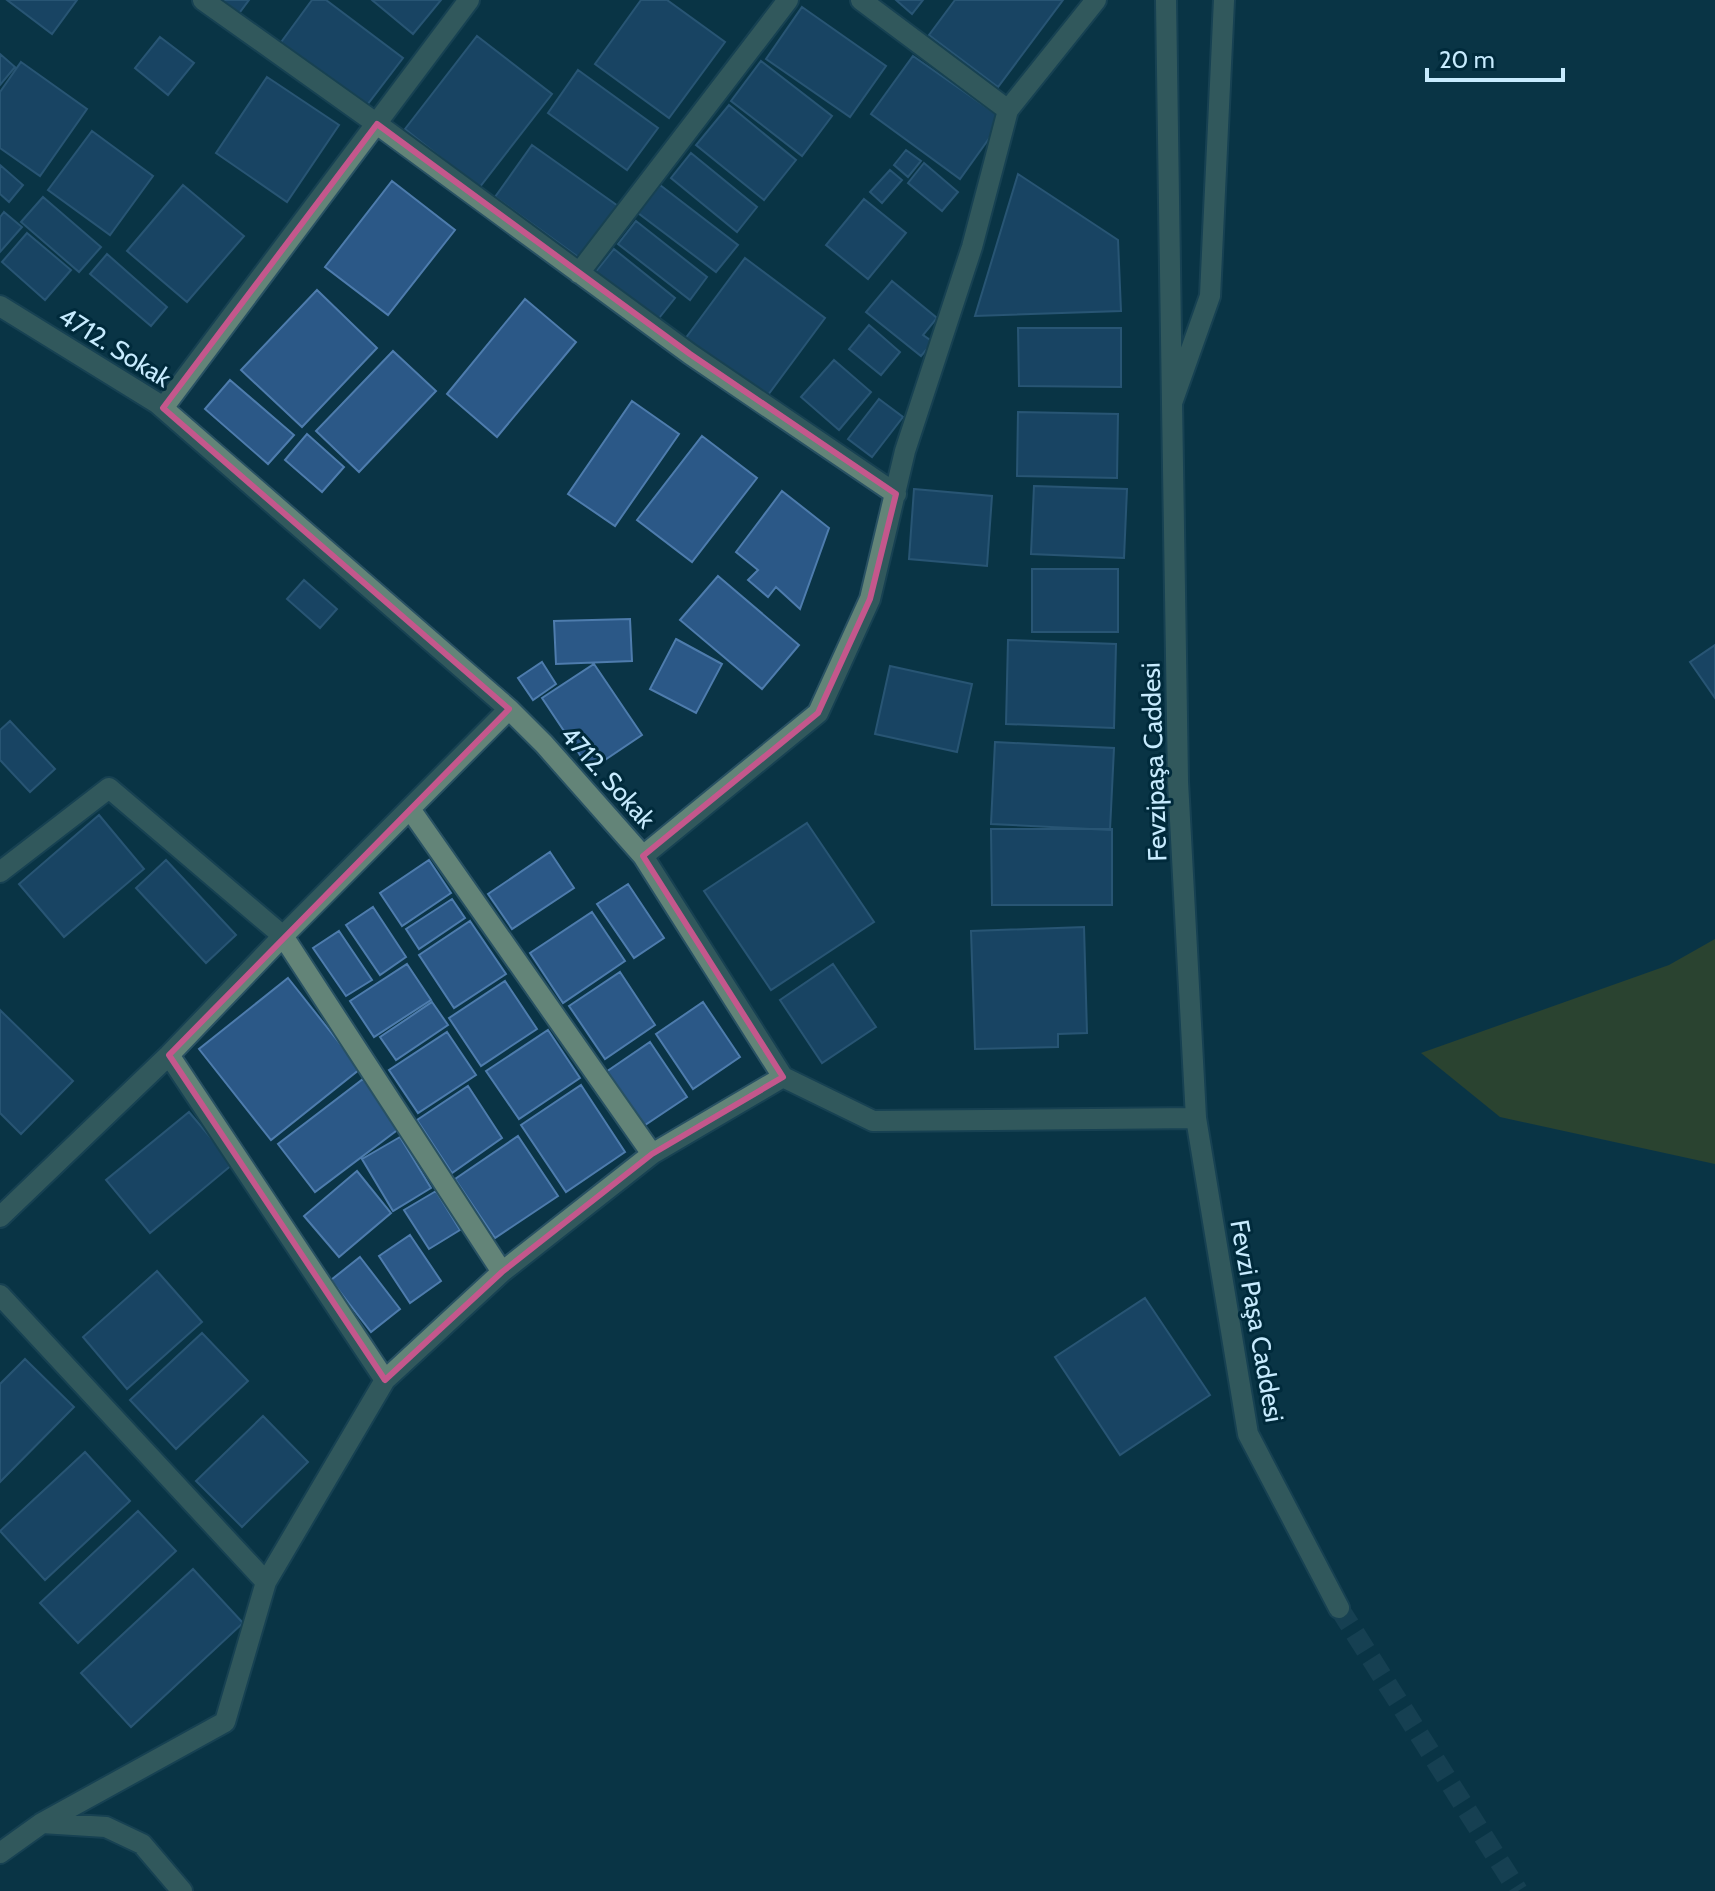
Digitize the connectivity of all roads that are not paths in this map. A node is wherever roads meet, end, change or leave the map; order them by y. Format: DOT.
graph roads {
  1 [pos="203,0"];
  2 [pos="469,0"];
  3 [pos="788,0"];
  4 [pos="861,0"];
  5 [pos="1096,0"];
  6 [pos="1166,0"];
  7 [pos="1224,0"];
  8 [pos="1008,110"];
  9 [pos="377,124"];
  10 [pos="579,273"];
  11 [pos="0,306"];
  12 [pos="1172,403"];
  13 [pos="163,408"];
  14 [pos="896,494"];
  15 [pos="509,709"];
  16 [pos="410,809"];
  17 [pos="643,856"];
  18 [pos="0,872"];
  19 [pos="283,936"];
  20 [pos="169,1055"];
  21 [pos="783,1077"];
  22 [pos="1196,1118"];
  23 [pos="652,1154"];
  24 [pos="0,1217"];
  25 [pos="502,1272"];
  26 [pos="0,1295"];
  27 [pos="385,1380"];
  28 [pos="266,1582"];
  29 [pos="1339,1608"];
  30 [pos="42,1823"];
  31 [pos="0,1853"];
  32 [pos="182,1891"];
  1 -- 9 [label="street"];
  2 -- 9 [label="street"];
  3 -- 10 [label="street"];
  4 -- 8 [label="street"];
  5 -- 8 [label="street"];
  6 -- 12 [label="street, Fevzipaşa Caddesi"];
  7 -- 12 [label="street, Fevzipaşa Caddesi"];
  8 -- 14 [label="street"];
  9 -- 10 [label="street"];
  9 -- 13 [label="street"];
  10 -- 14 [label="street"];
  11 -- 13 [label="street, 4712. Sokak"];
  12 -- 22 [label="street, Fevzipaşa Caddesi"];
  13 -- 15 [label="street, 4712. Sokak"];
  14 -- 17 [label="street"];
  15 -- 16 [label="street"];
  15 -- 17 [label="street, 4712. Sokak"];
  16 -- 19 [label="street"];
  16 -- 23 [label="street"];
  17 -- 21 [label="street, 4712. Sokak"];
  18 -- 19 [label="street"];
  19 -- 20 [label="street"];
  19 -- 25 [label="street"];
  20 -- 24 [label="street"];
  20 -- 27 [label="street"];
  21 -- 22 [label="street"];
  21 -- 23 [label="street"];
  22 -- 29 [label="street, Fevzi Paşa Caddesi"];
  23 -- 25 [label="street"];
  25 -- 27 [label="street"];
  26 -- 28 [label="street"];
  27 -- 28 [label="street"];
  28 -- 30 [label="street"];
  30 -- 31 [label="street"];
  30 -- 32 [label="street"];
}
